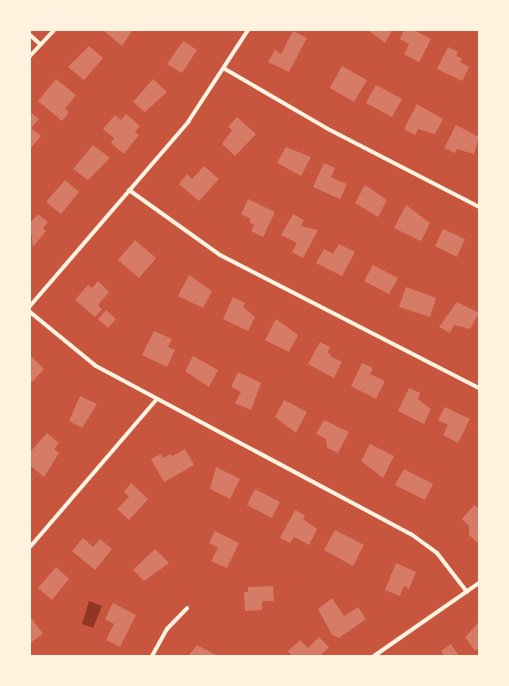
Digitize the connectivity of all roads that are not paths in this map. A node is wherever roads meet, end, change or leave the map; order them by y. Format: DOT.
graph roads {
  1 [pos="54,30"];
  2 [pos="248,30"];
  3 [pos="30,35"];
  4 [pos="40,44"];
  5 [pos="30,56"];
  6 [pos="225,69"];
  7 [pos="129,190"];
  8 [pos="479,207"];
  9 [pos="30,306"];
  10 [pos="30,312"];
  11 [pos="479,388"];
  12 [pos="156,400"];
  13 [pos="30,547"];
  14 [pos="479,583"];
  15 [pos="467,592"];
  16 [pos="187,608"];
  17 [pos="152,656"];
  18 [pos="374,656"];
  1 -- 4 [label="street"];
  2 -- 6 [label="street"];
  3 -- 4 [label="street"];
  4 -- 5 [label="street"];
  6 -- 7 [label="street"];
  6 -- 8 [label="street"];
  7 -- 9 [label="street"];
  7 -- 11 [label="street"];
  10 -- 12 [label="street"];
  12 -- 13 [label="street"];
  12 -- 15 [label="street"];
  14 -- 15 [label="street"];
  15 -- 18 [label="street"];
  16 -- 17 [label="street"];
}
